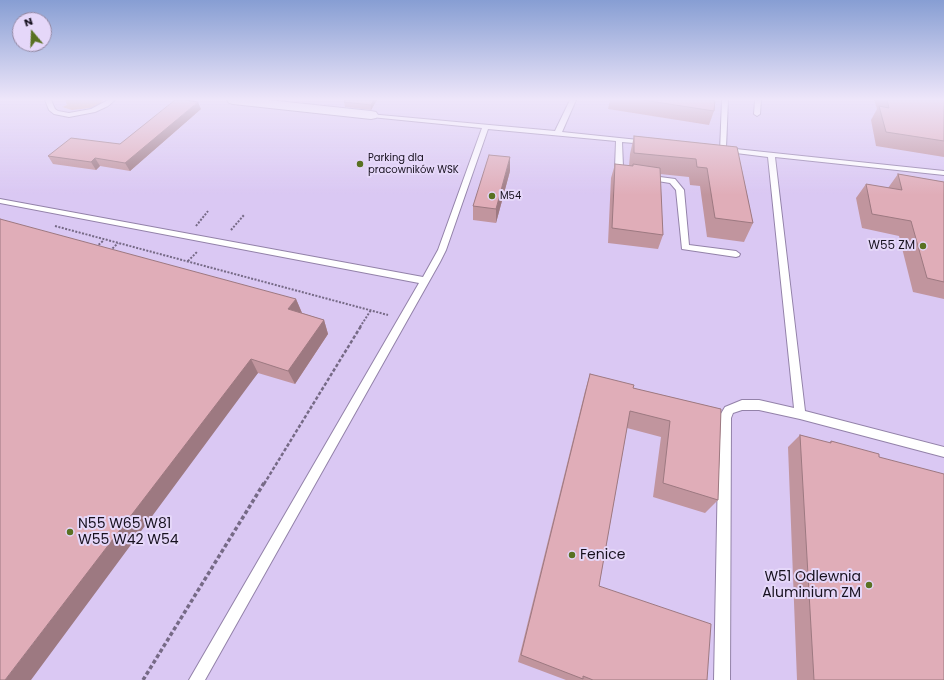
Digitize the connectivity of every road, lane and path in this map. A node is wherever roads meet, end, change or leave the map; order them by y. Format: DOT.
graph roads {
  1 [pos="484,132"];
  2 [pos="545,132"];
  3 [pos="720,132"];
  4 [pos="558,133"];
  5 [pos="619,140"];
  6 [pos="654,143"];
  7 [pos="771,155"];
  8 [pos="944,173"];
  9 [pos="0,201"];
  10 [pos="208,211"];
  11 [pos="55,226"];
  12 [pos="194,229"];
  13 [pos="105,240"];
  14 [pos="119,243"];
  15 [pos="94,249"];
  16 [pos="736,254"];
  17 [pos="105,255"];
  18 [pos="425,281"];
  19 [pos="371,310"];
  20 [pos="392,316"];
  21 [pos="800,414"];
  22 [pos="944,452"];
  23 [pos="143,680"];
  24 [pos="197,680"];
  25 [pos="722,680"];
  1 -- 18 [label="lane"];
  2 -- 4 [label="lane"];
  3 -- 7 [label="lane"];
  4 -- 5 [label="lane"];
  5 -- 6 [label="lane"];
  5 -- 16 [label="lane"];
  7 -- 8 [label="lane"];
  7 -- 21 [label="lane"];
  9 -- 18 [label="lane"];
  10 -- 12 [label="path"];
  11 -- 13 [label="path"];
  13 -- 14 [label="path"];
  13 -- 15 [label="path"];
  14 -- 17 [label="path"];
  14 -- 19 [label="path"];
  18 -- 24 [label="lane"];
  19 -- 20 [label="path"];
  19 -- 23 [label="path"];
  21 -- 22 [label="lane"];
  21 -- 25 [label="lane"];
}
